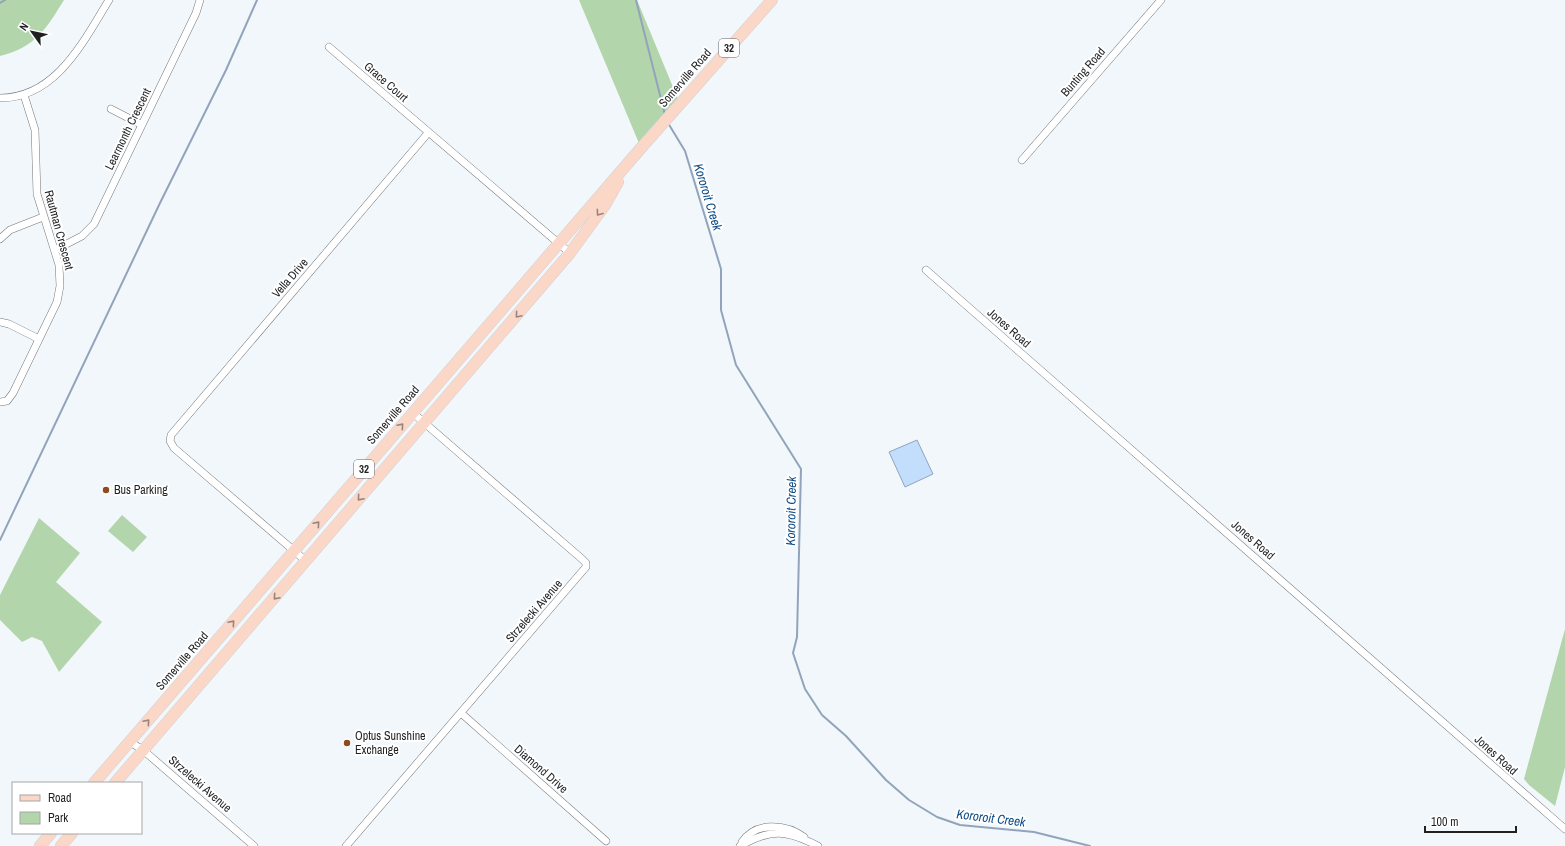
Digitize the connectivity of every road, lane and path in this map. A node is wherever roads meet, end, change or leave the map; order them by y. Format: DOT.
graph roads {
  1 [pos="109,0"];
  2 [pos="200,0"];
  3 [pos="772,0"];
  4 [pos="1161,0"];
  5 [pos="329,47"];
  6 [pos="24,95"];
  7 [pos="0,98"];
  8 [pos="110,109"];
  9 [pos="142,125"];
  10 [pos="428,133"];
  11 [pos="634,156"];
  12 [pos="1022,160"];
  13 [pos="43,217"];
  14 [pos="0,239"];
  15 [pos="558,244"];
  16 [pos="54,250"];
  17 [pos="570,253"];
  18 [pos="926,270"];
  19 [pos="0,322"];
  20 [pos="39,339"];
  21 [pos="0,402"];
  22 [pos="413,412"];
  23 [pos="426,423"];
  24 [pos="294,551"];
  25 [pos="306,561"];
  26 [pos="461,713"];
  27 [pos="130,742"];
  28 [pos="143,750"];
  29 [pos="95,782"];
  30 [pos="116,782"];
  31 [pos="1565,829"];
  32 [pos="50,834"];
  33 [pos="71,834"];
  34 [pos="606,841"];
  35 [pos="40,846"];
  36 [pos="61,846"];
  37 [pos="254,846"];
  38 [pos="346,846"];
  39 [pos="740,846"];
  40 [pos="818,846"];
  1 -- 6 [label="street"];
  2 -- 9 [label="street, Learmonth Crescent"];
  3 -- 11 [label="main road, Somerville Road / 32"];
  4 -- 12 [label="street, Bunting Road"];
  5 -- 10 [label="street, Grace Court"];
  6 -- 7 [label="street"];
  6 -- 13 [label="street, Rautman Crescent"];
  8 -- 9 [label="street"];
  9 -- 16 [label="street, Learmonth Crescent"];
  10 -- 15 [label="street"];
  10 -- 24 [label="street, Vella Drive"];
  11 -- 15 [label="main road, Somerville Road / 32"];
  11 -- 17 [label="main road, Somerville Road / 32, one-way"];
  13 -- 14 [label="street"];
  13 -- 16 [label="street, Rautman Crescent"];
  15 -- 17 [label="street"];
  15 -- 22 [label="main road, Somerville Road / 32"];
  16 -- 20 [label="street, Rautman Crescent"];
  17 -- 23 [label="main road, Somerville Road / 32, one-way"];
  18 -- 31 [label="street, Jones Road"];
  19 -- 20 [label="street"];
  20 -- 21 [label="street, Rautman Crescent"];
  22 -- 23 [label="street, Strzelecki Avenue"];
  24 -- 22 [label="main road, Somerville Road / 32, one-way"];
  23 -- 25 [label="main road, Somerville Road / 32, one-way"];
  23 -- 26 [label="street, Strzelecki Avenue"];
  24 -- 25 [label="street, Vella Drive"];
  27 -- 24 [label="main road, Somerville Road / 32, one-way"];
  25 -- 28 [label="main road, Somerville Road / 32, one-way"];
  26 -- 34 [label="street, Diamond Drive"];
  26 -- 38 [label="street, Strzelecki Avenue"];
  27 -- 28 [label="street, Strzelecki Avenue"];
  27 -- 29 [label="main road, Somerville Road / 32"];
  28 -- 30 [label="main road, Somerville Road / 32"];
  28 -- 37 [label="street, Strzelecki Avenue"];
  32 -- 35 [label="main road"];
  33 -- 36 [label="main road"];
  39 -- 40 [label="street"];
}
